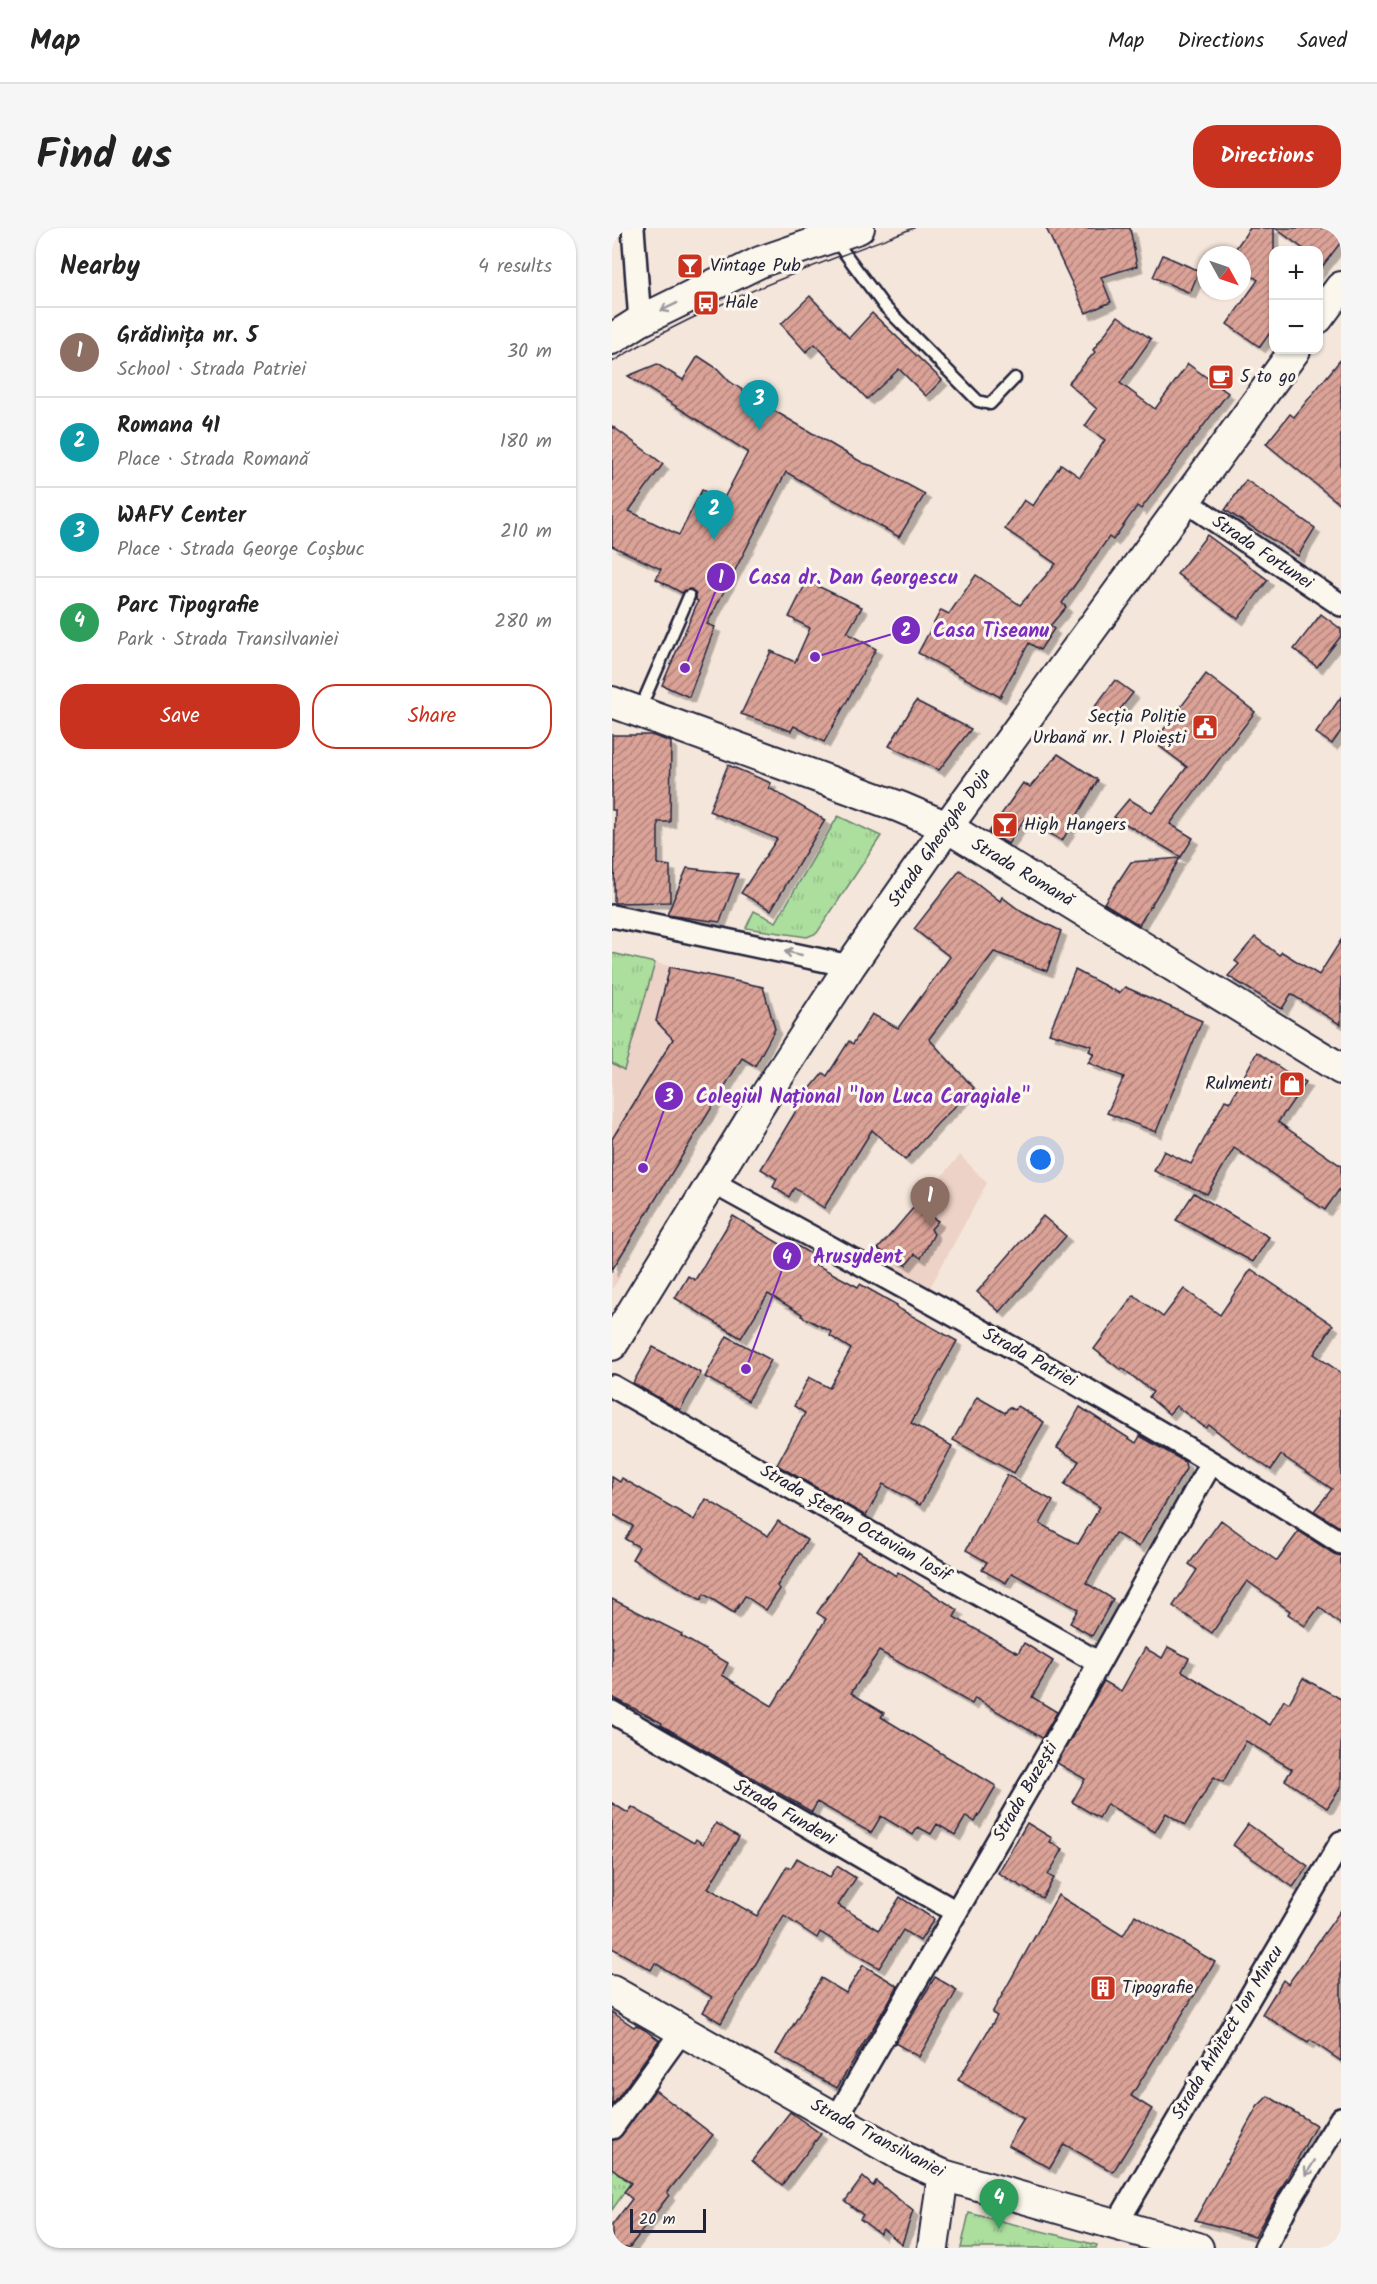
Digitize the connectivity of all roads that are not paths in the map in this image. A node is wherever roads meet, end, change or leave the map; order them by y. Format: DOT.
graph roads {
  1 [pos="633,228"];
  2 [pos="846,232"];
  3 [pos="640,321"];
  4 [pos="612,339"];
  5 [pos="1292,354"];
  6 [pos="1015,378"];
  7 [pos="1184,500"];
  8 [pos="689,596"];
  9 [pos="1341,605"];
  10 [pos="625,707"];
  11 [pos="947,827"];
  12 [pos="612,916"];
  13 [pos="850,966"];
  14 [pos="1341,1069"];
  15 [pos="712,1182"];
  16 [pos="612,1345"];
  17 [pos="612,1386"];
  18 [pos="1211,1463"];
  19 [pos="1341,1543"];
  20 [pos="1099,1663"];
  21 [pos="612,1712"];
  22 [pos="1341,1842"];
  23 [pos="956,1912"];
  24 [pos="612,1991"];
  25 [pos="682,2031"];
  26 [pos="1341,2118"];
  27 [pos="836,2119"];
  28 [pos="612,2128"];
  29 [pos="943,2175"];
  30 [pos="1116,2225"];
  31 [pos="933,2248"];
  32 [pos="1198,2248"];
  33 [pos="1265,2248"];
  1 -- 3 [label="street"];
  2 -- 3 [label="main road, one-way"];
  2 -- 6 [label="lane"];
  3 -- 4 [label="main road"];
  5 -- 7 [label="main road, Strada Gheorghe Doja"];
  7 -- 9 [label="street, Strada Fortunei"];
  7 -- 11 [label="main road, Strada Gheorghe Doja"];
  8 -- 10 [label="lane"];
  10 -- 11 [label="main road, Strada Romană"];
  11 -- 13 [label="main road, Strada Gheorghe Doja"];
  11 -- 14 [label="main road, Strada Romană"];
  13 -- 12 [label="street, one-way"];
  13 -- 15 [label="main road, Strada Gheorghe Doja"];
  15 -- 16 [label="main road, Strada Gheorghe Doja"];
  15 -- 18 [label="street, Strada Patriei"];
  17 -- 20 [label="street, Strada Ștefan Octavian Iosif"];
  18 -- 19 [label="street, Strada Patriei"];
  18 -- 20 [label="street, Strada Buzești"];
  20 -- 23 [label="street, Strada Buzești"];
  21 -- 23 [label="street, Strada Fundeni"];
  22 -- 30 [label="street, Strada Arhitect Ion Mincu"];
  23 -- 27 [label="street, Strada Buzești"];
  24 -- 25 [label="main road, Strada Transilvaniei"];
  25 -- 27 [label="main road, Strada Transilvaniei"];
  25 -- 28 [label="street"];
  26 -- 33 [label="street, one-way"];
  27 -- 29 [label="main road, Strada Transilvaniei"];
  29 -- 30 [label="main road, Strada Transilvaniei"];
  29 -- 31 [label="main road"];
  30 -- 32 [label="main road, Strada Transilvaniei"];
}
